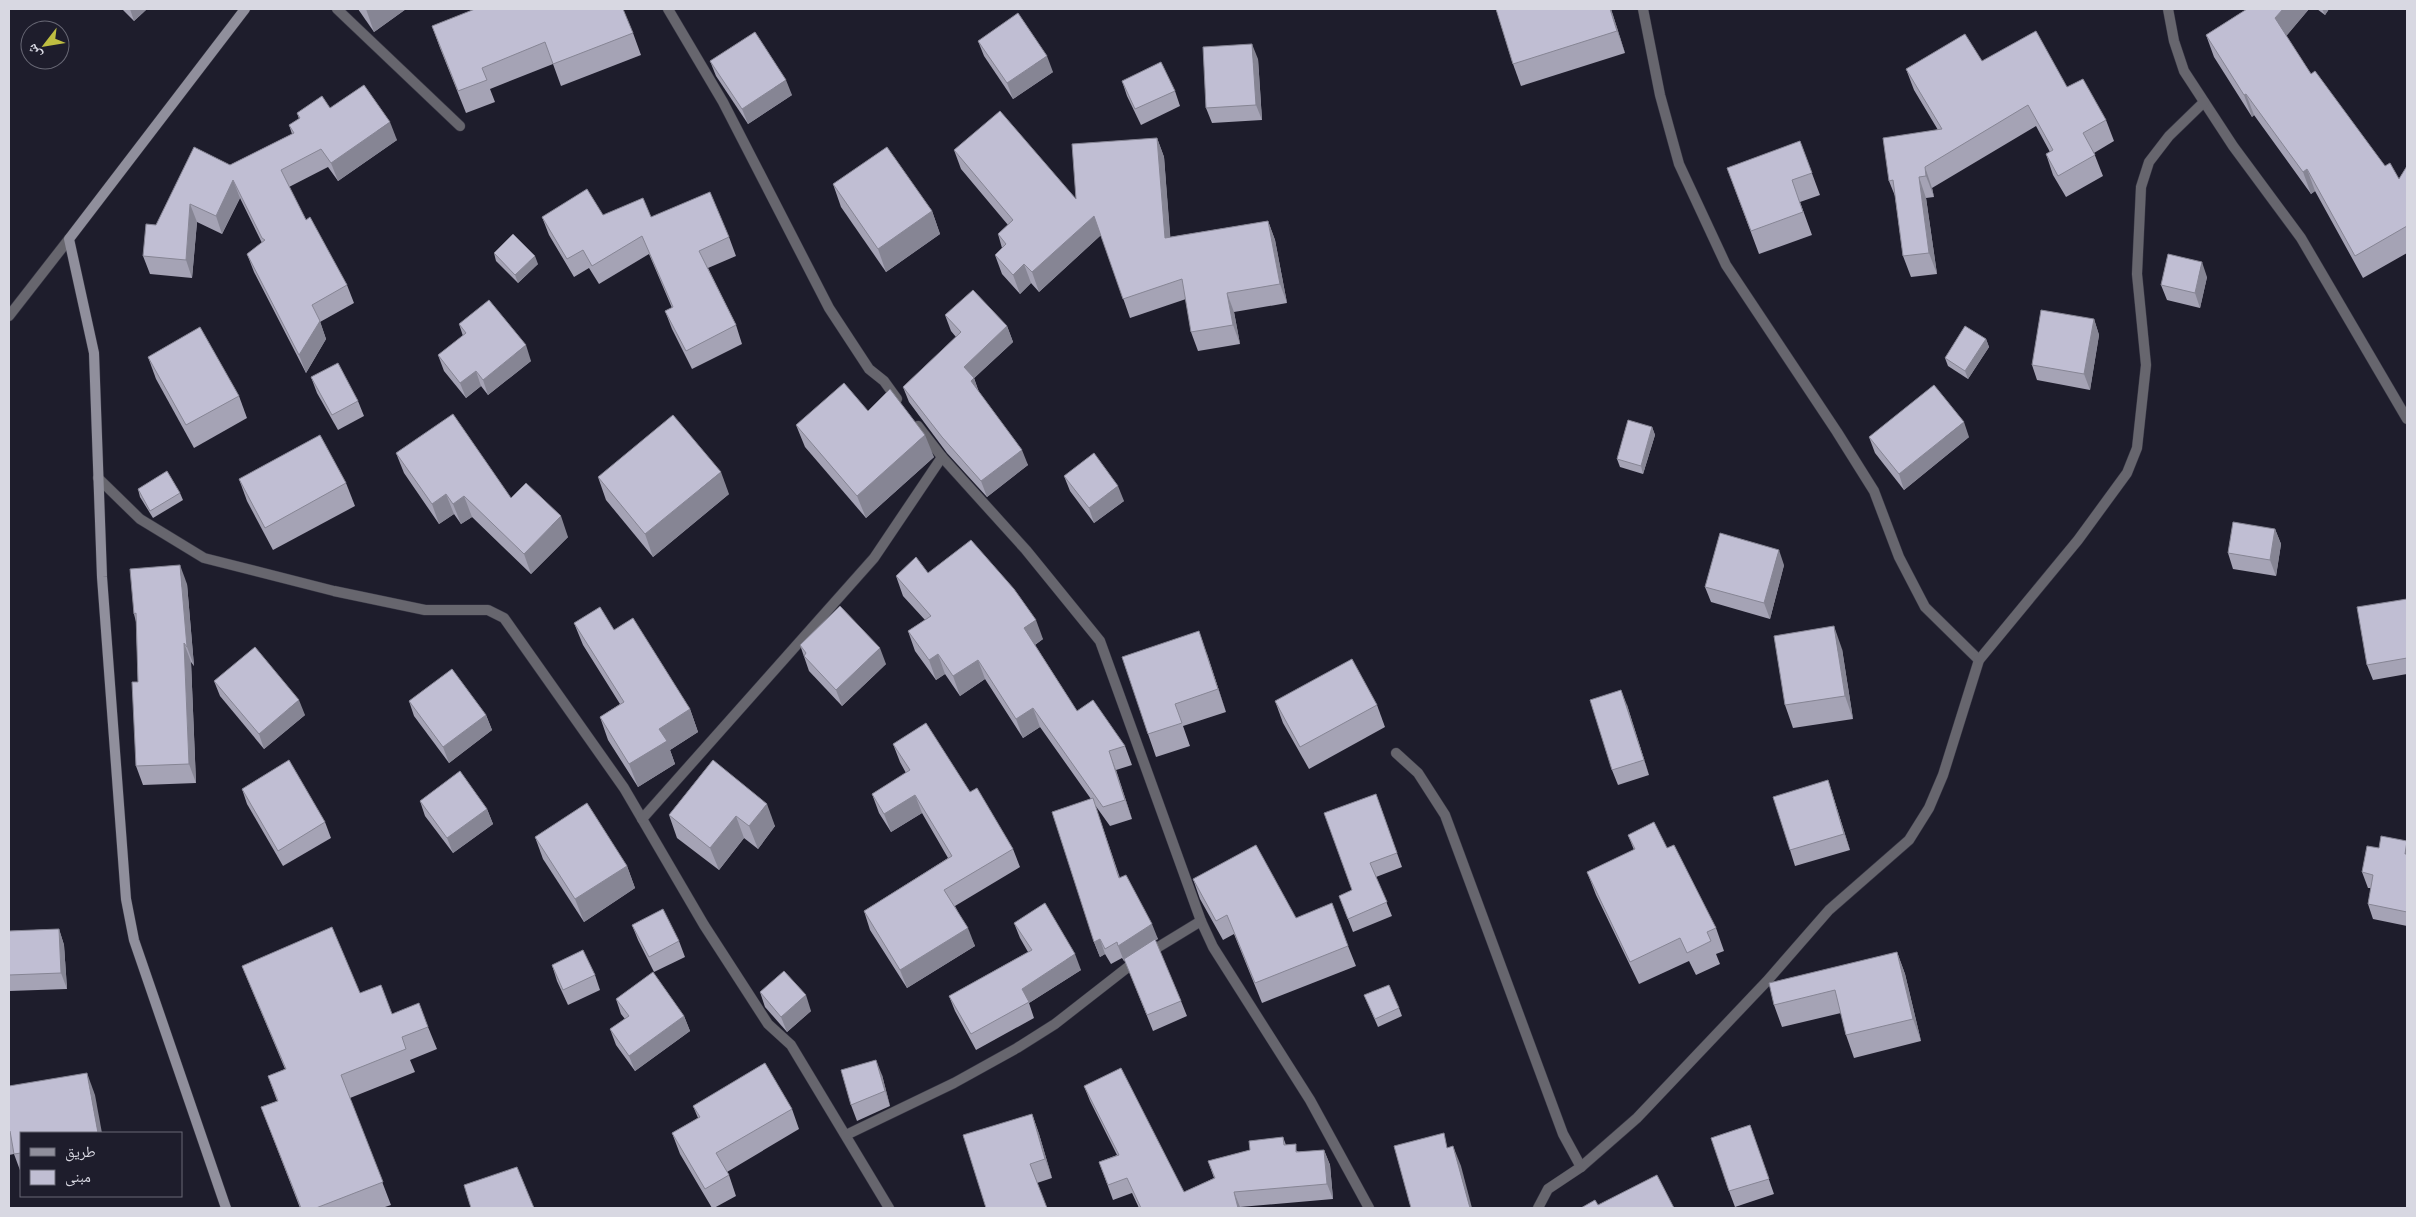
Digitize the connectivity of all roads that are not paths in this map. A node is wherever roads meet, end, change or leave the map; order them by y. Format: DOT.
graph roads {
  1 [pos="244,9"];
  2 [pos="337,9"];
  3 [pos="668,9"];
  4 [pos="1643,9"];
  5 [pos="2168,9"];
  6 [pos="2204,102"];
  7 [pos="460,126"];
  8 [pos="69,239"];
  9 [pos="9,316"];
  10 [pos="901,404"];
  11 [pos="913,419"];
  12 [pos="2407,419"];
  13 [pos="942,457"];
  14 [pos="98,478"];
  15 [pos="1979,660"];
  16 [pos="1396,753"];
  17 [pos="642,819"];
  18 [pos="1201,921"];
  19 [pos="846,1135"];
  20 [pos="1581,1167"];
  21 [pos="226,1208"];
  22 [pos="889,1208"];
  23 [pos="1369,1208"];
  24 [pos="1538,1208"];
  1 -- 8 [label="street"];
  2 -- 7 [label="street"];
  3 -- 10 [label="street"];
  4 -- 15 [label="street"];
  5 -- 6 [label="street"];
  6 -- 12 [label="street"];
  6 -- 15 [label="street"];
  8 -- 9 [label="street"];
  8 -- 14 [label="street"];
  11 -- 13 [label="street"];
  13 -- 17 [label="street"];
  13 -- 18 [label="street"];
  14 -- 17 [label="street"];
  14 -- 21 [label="street"];
  15 -- 20 [label="street"];
  16 -- 20 [label="street"];
  17 -- 19 [label="street"];
  18 -- 19 [label="street"];
  18 -- 23 [label="street"];
  19 -- 22 [label="street"];
  20 -- 24 [label="street"];
}
